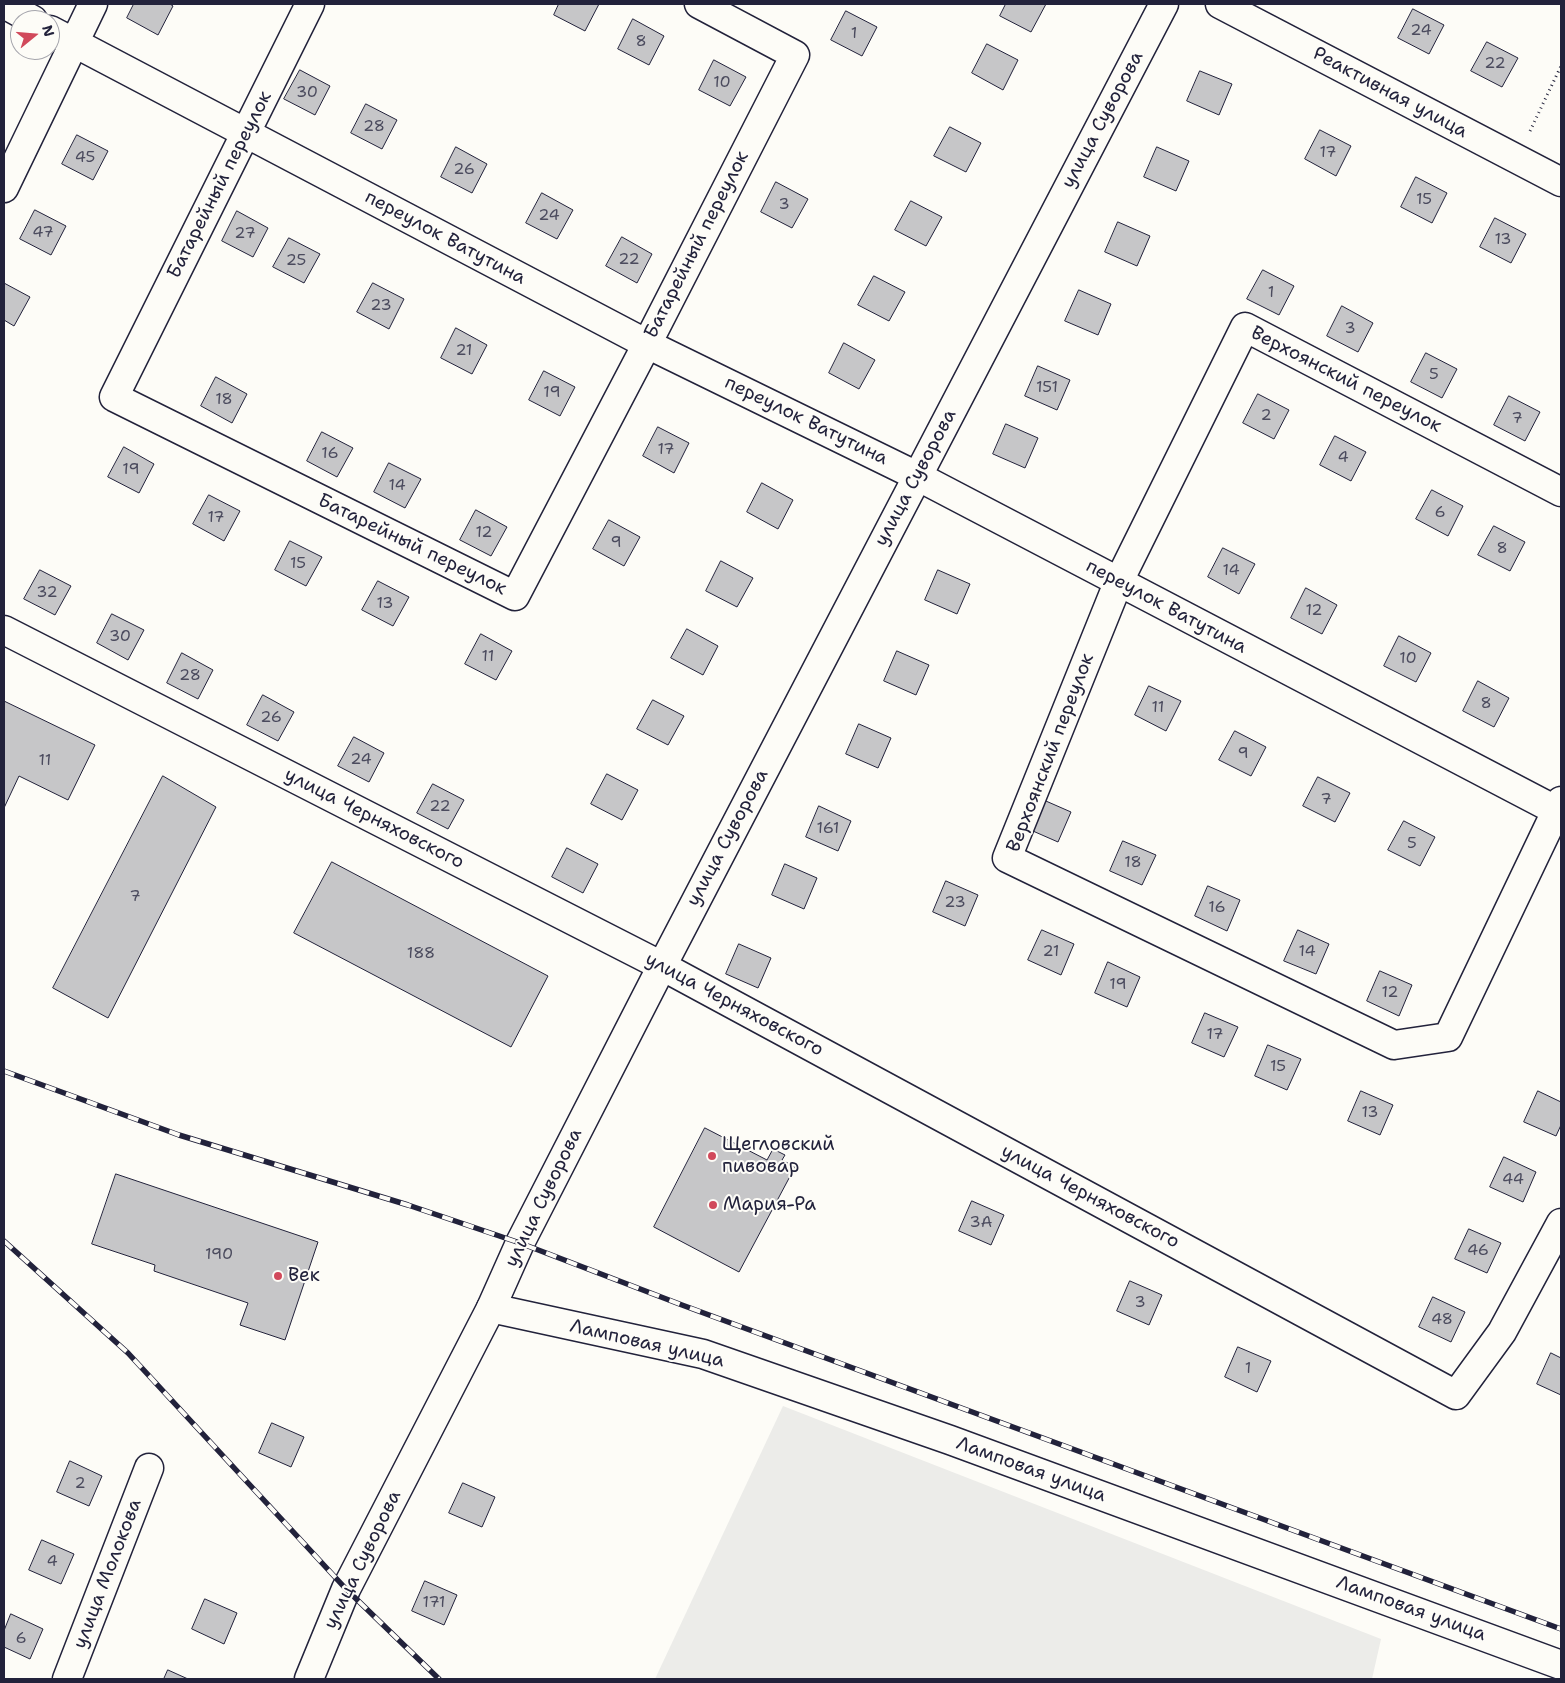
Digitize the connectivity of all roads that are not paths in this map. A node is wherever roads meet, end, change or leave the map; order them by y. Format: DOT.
graph roads {
  1 [pos="93,4"];
  2 [pos="310,4"];
  3 [pos="698,4"];
  4 [pos="1164,4"];
  5 [pos="1220,4"];
  6 [pos="62,36"];
  7 [pos="246,134"];
  8 [pos="1561,182"];
  9 [pos="4,188"];
  10 [pos="647,344"];
  11 [pos="917,476"];
  12 [pos="1561,492"];
  13 [pos="1118,582"];
  14 [pos="4,630"];
  15 [pos="1560,808"];
  16 [pos="662,966"];
  17 [pos="1561,1224"];
  18 [pos="491,1308"];
  19 [pos="149,1468"];
  20 [pos="1561,1665"];
  21 [pos="67,1679"];
  22 [pos="309,1679"];
  1 -- 6 [label="street"];
  2 -- 7 [label="street, Батарейный переулок"];
  3 -- 10 [label="street, Батарейный переулок"];
  4 -- 11 [label="street, улица Суворова"];
  5 -- 8 [label="street, Реактивная улица"];
  6 -- 7 [label="street, переулок Ватутина"];
  6 -- 9 [label="street"];
  7 -- 10 [label="street, переулок Ватутина"];
  7 -- 10 [label="street, Батарейный переулок"];
  10 -- 11 [label="street, переулок Ватутина"];
  11 -- 13 [label="street, переулок Ватутина"];
  11 -- 16 [label="street, улица Суворова"];
  12 -- 13 [label="street, Верхоянский переулок"];
  13 -- 15 [label="street, переулок Ватутина"];
  13 -- 15 [label="street, Верхоянский переулок"];
  14 -- 16 [label="street, улица Черняховского"];
  16 -- 17 [label="street, улица Черняховского"];
  16 -- 18 [label="street, улица Суворова"];
  18 -- 20 [label="street, Ламповая улица"];
  18 -- 22 [label="street, улица Суворова"];
  19 -- 21 [label="street, улица Молокова"];
}
